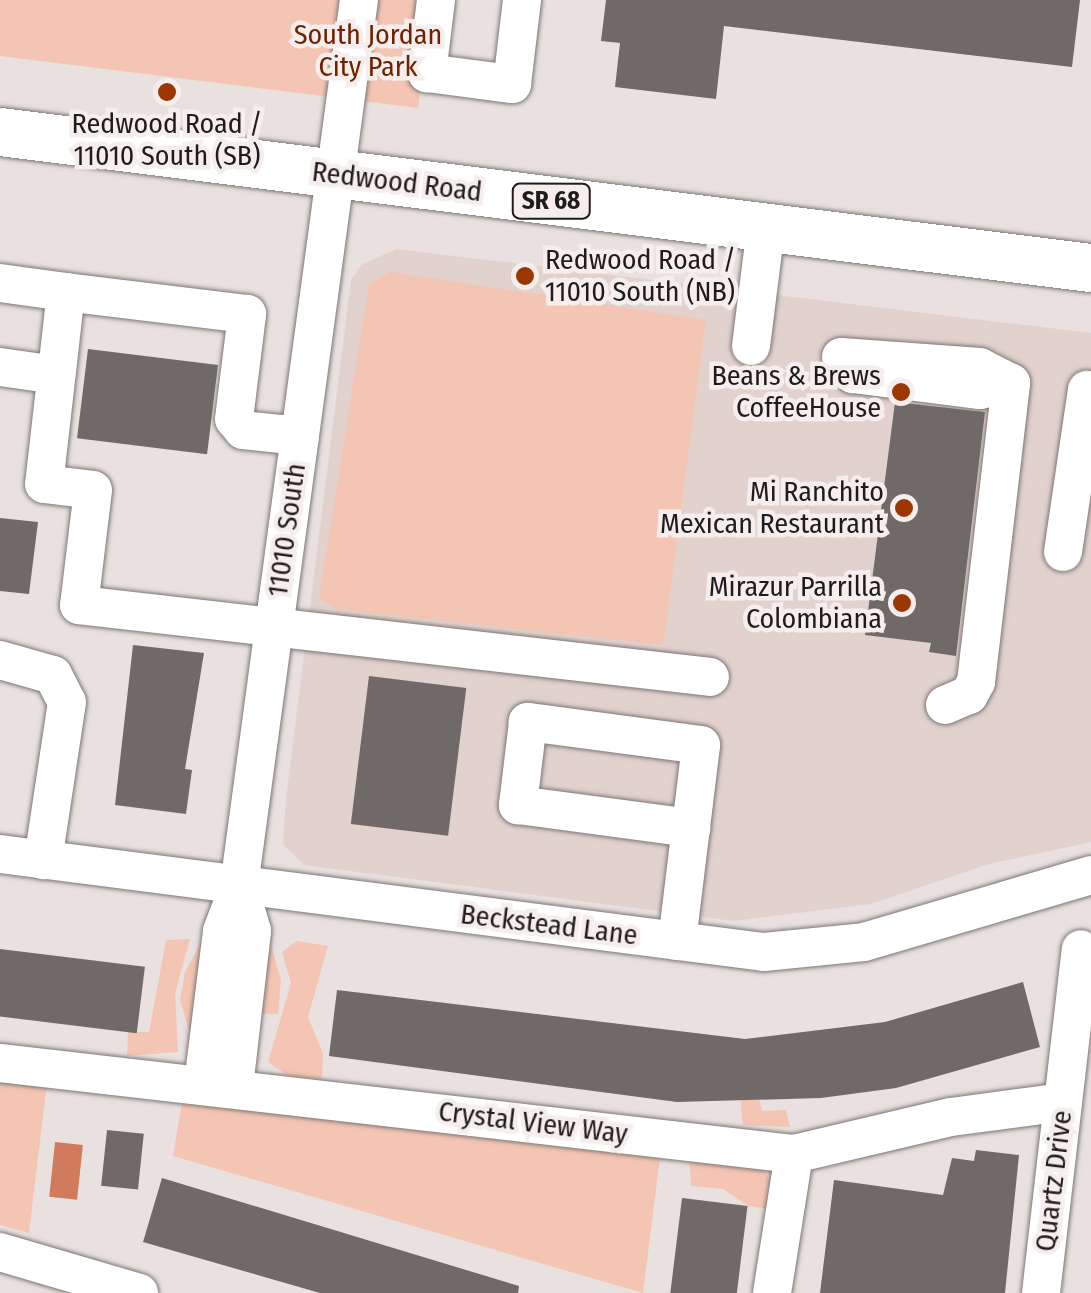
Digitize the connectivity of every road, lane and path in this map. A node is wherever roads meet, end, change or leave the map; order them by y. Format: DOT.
graph roads {
  1 [pos="359,0"];
  2 [pos="436,0"];
  3 [pos="522,0"];
  4 [pos="0,132"];
  5 [pos="337,174"];
  6 [pos="766,228"];
  7 [pos="1091,268"];
  8 [pos="0,283"];
  9 [pos="66,292"];
  10 [pos="751,346"];
  11 [pos="840,357"];
  12 [pos="0,367"];
  13 [pos="56,375"];
  14 [pos="1087,390"];
  15 [pos="300,436"];
  16 [pos="1083,481"];
  17 [pos="1064,552"];
  18 [pos="274,628"];
  19 [pos="0,660"];
  20 [pos="710,678"];
  21 [pos="945,705"];
  22 [pos="691,828"];
  23 [pos="0,854"];
  24 [pos="43,860"];
  25 [pos="1091,875"];
  26 [pos="239,886"];
  27 [pos="677,940"];
  28 [pos="1081,949"];
  29 [pos="0,1063"];
  30 [pos="218,1085"];
  31 [pos="1063,1102"];
  32 [pos="794,1154"];
  33 [pos="0,1252"];
  34 [pos="139,1293"];
  35 [pos="772,1293"];
  36 [pos="1041,1293"];
  1 -- 5 [label="street, 11010 South"];
  2 -- 3 [label="street"];
  4 -- 5 [label="main road, Redwood Road / SR 68"];
  5 -- 6 [label="main road, Redwood Road / SR 68"];
  5 -- 15 [label="street, 11010 South"];
  6 -- 7 [label="main road, Redwood Road / SR 68"];
  6 -- 10 [label="street"];
  8 -- 9 [label="street"];
  9 -- 13 [label="street"];
  9 -- 15 [label="street"];
  11 -- 21 [label="street"];
  12 -- 13 [label="street"];
  13 -- 18 [label="street"];
  14 -- 16 [label="street"];
  15 -- 18 [label="street, 11010 South"];
  16 -- 17 [label="street"];
  18 -- 20 [label="street"];
  18 -- 26 [label="street, 11010 South"];
  19 -- 24 [label="street"];
  22 -- 22 [label="street"];
  22 -- 27 [label="street"];
  23 -- 24 [label="street, Beckstead Lane"];
  24 -- 26 [label="street, Beckstead Lane"];
  25 -- 27 [label="street, Beckstead Lane"];
  26 -- 27 [label="street, Beckstead Lane"];
  26 -- 30 [label="street, 11010 South"];
  28 -- 31 [label="street, Quartz Drive"];
  29 -- 30 [label="street, Crystal View Way"];
  30 -- 32 [label="street, Crystal View Way"];
  31 -- 32 [label="street, Crystal View Way"];
  31 -- 36 [label="street, Quartz Drive"];
  32 -- 35 [label="street"];
  33 -- 34 [label="street"];
}
